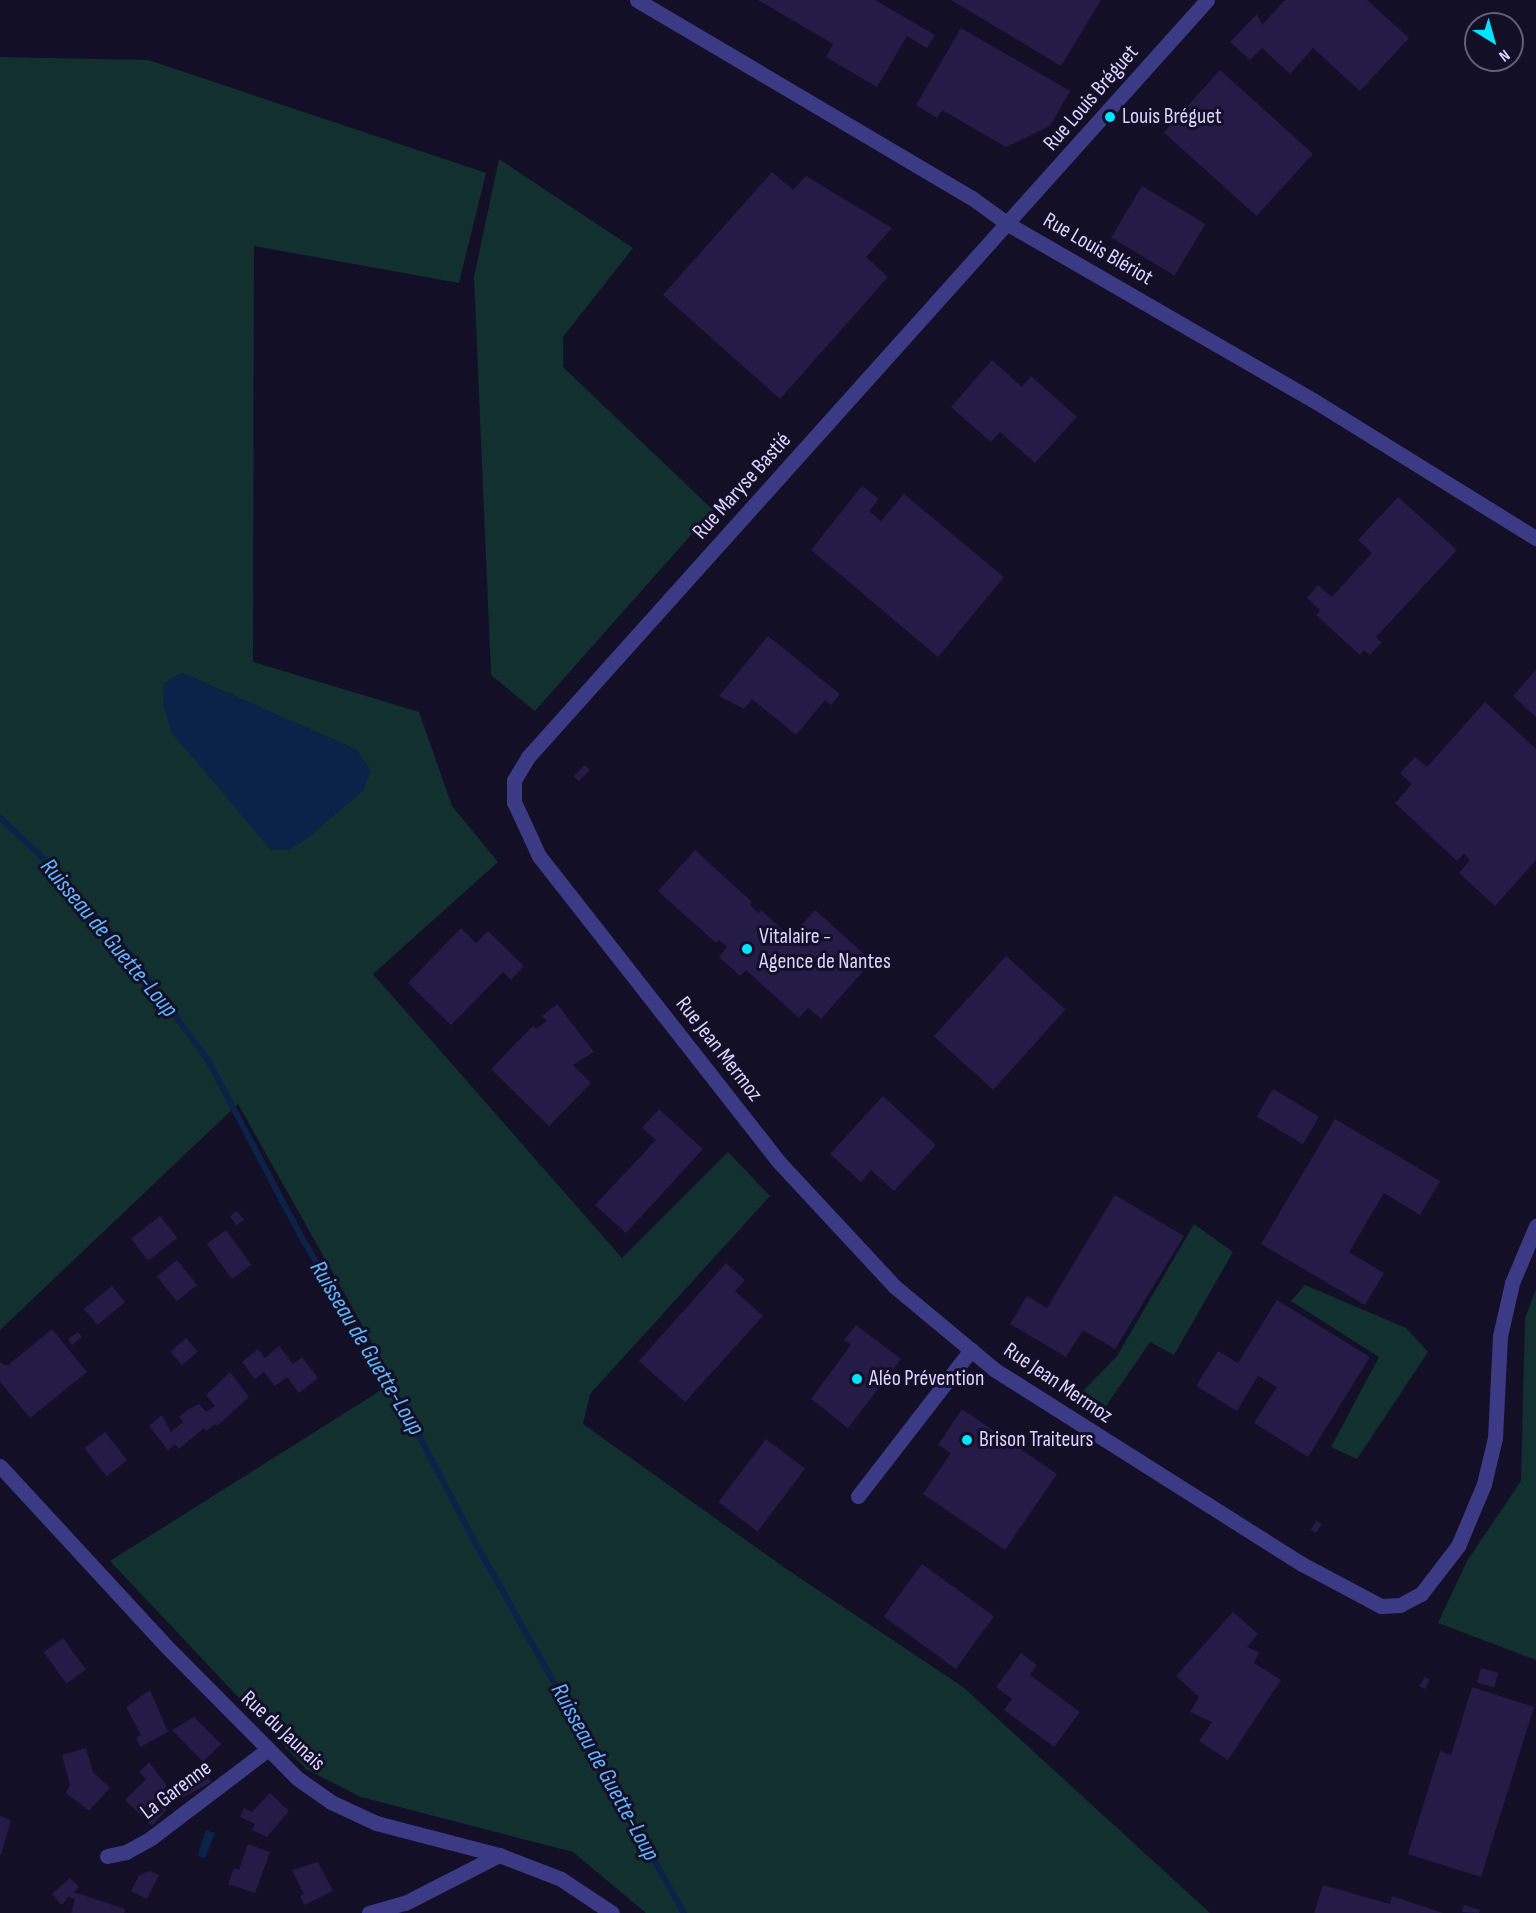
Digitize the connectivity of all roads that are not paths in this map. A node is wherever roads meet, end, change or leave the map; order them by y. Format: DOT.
graph roads {
  1 [pos="638,0"];
  2 [pos="1207,0"];
  3 [pos="1008,224"];
  4 [pos="1536,538"];
  5 [pos="513,780"];
  6 [pos="1536,1226"];
  7 [pos="971,1350"];
  8 [pos="0,1466"];
  9 [pos="858,1496"];
  10 [pos="267,1750"];
  11 [pos="499,1855"];
  12 [pos="107,1856"];
  13 [pos="369,1913"];
  14 [pos="612,1913"];
  1 -- 3 [label="street, Rue Louis Blériot"];
  2 -- 3 [label="street, Rue Louis Bréguet"];
  3 -- 4 [label="street, Rue Louis Blériot"];
  3 -- 5 [label="street, Rue Maryse Bastié"];
  5 -- 7 [label="street, Rue Jean Mermoz"];
  6 -- 7 [label="street, Rue Jean Mermoz"];
  7 -- 9 [label="street"];
  8 -- 10 [label="street, Rue du Jaunais"];
  10 -- 11 [label="street, Rue du Jaunais"];
  10 -- 12 [label="street, La Garenne"];
  11 -- 13 [label="street"];
  11 -- 14 [label="street, Rue du Jaunais"];
}
